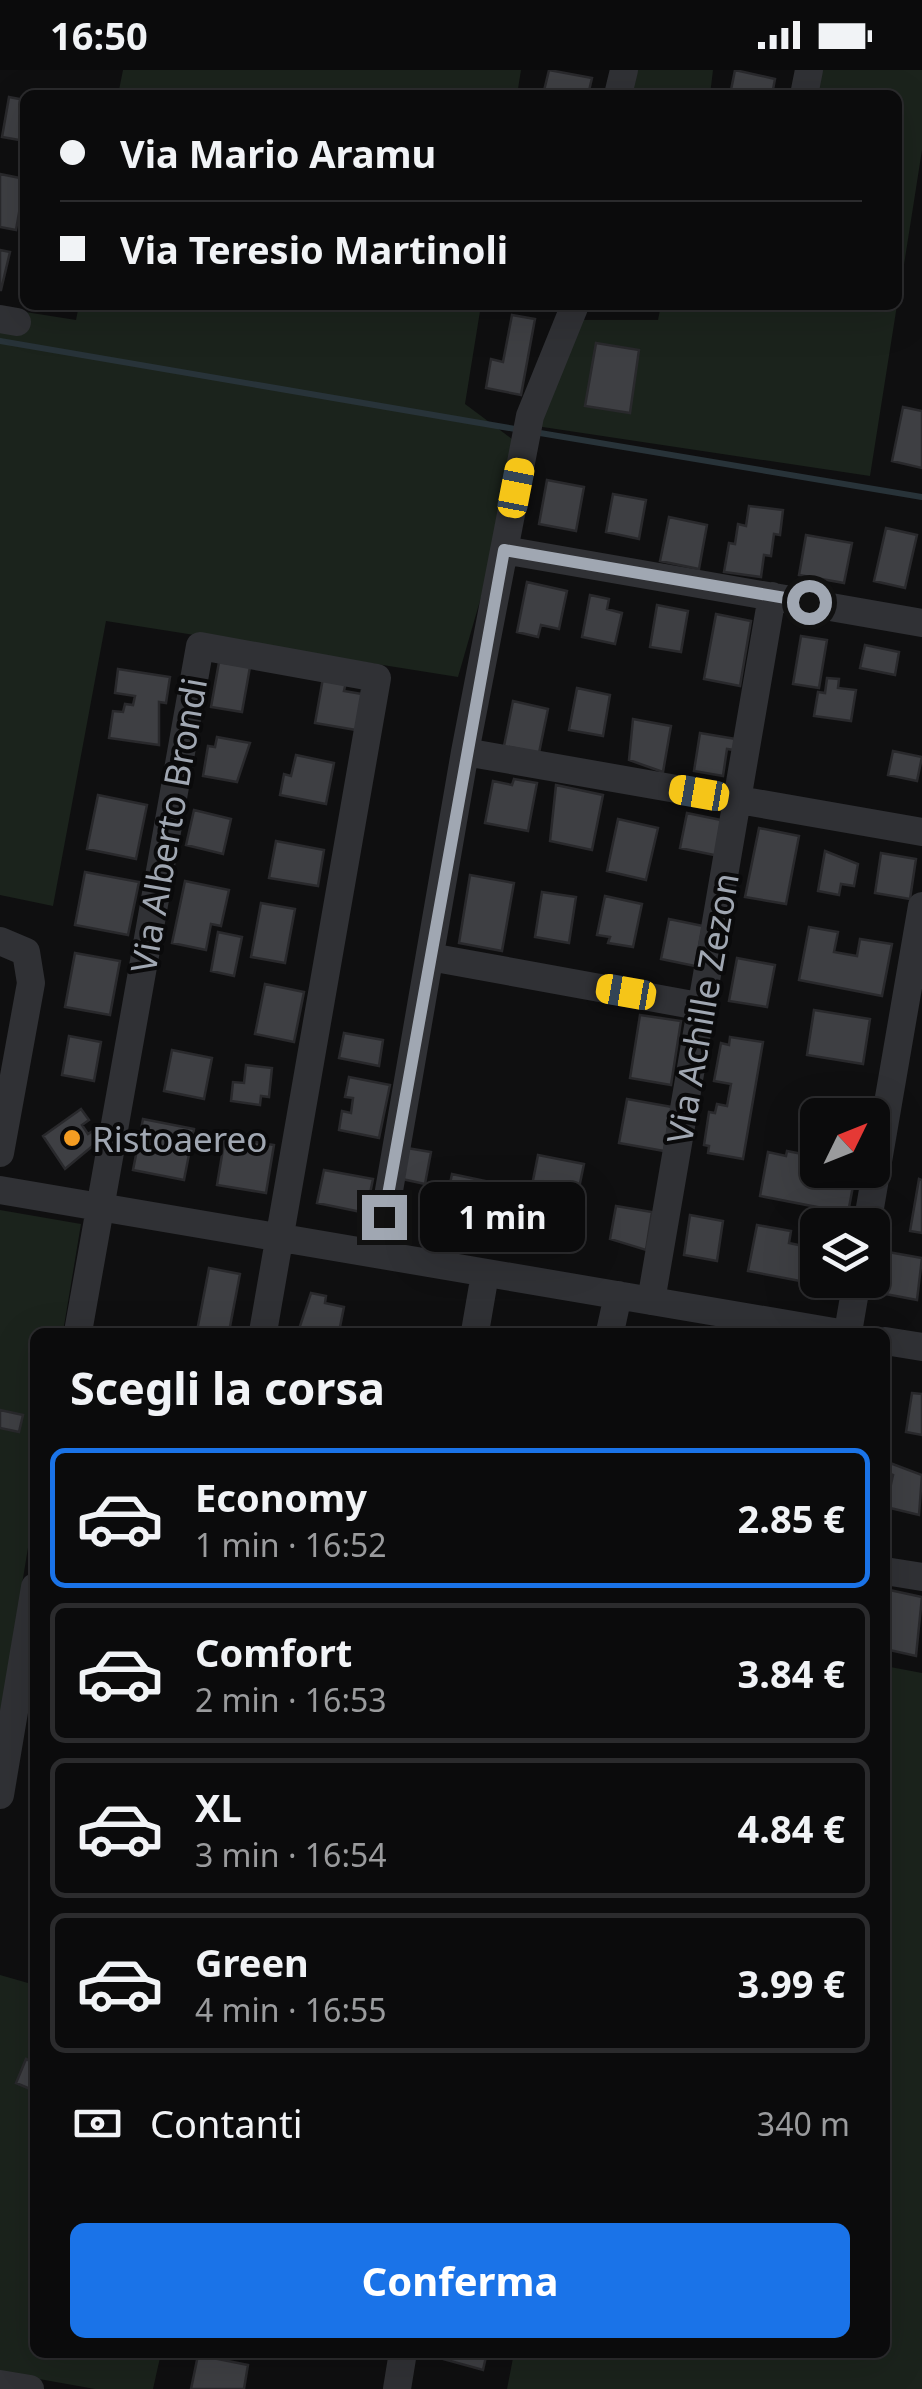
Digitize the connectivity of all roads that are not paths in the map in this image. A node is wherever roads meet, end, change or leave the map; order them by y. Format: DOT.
graph roads {
  1 [pos="573,310"];
  2 [pos="504,550"];
  3 [pos="772,596"];
  4 [pos="922,622"];
  5 [pos="465,752"];
  6 [pos="738,800"];
  7 [pos="922,832"];
  8 [pos="922,906"];
  9 [pos="0,941"];
  10 [pos="430,957"];
  11 [pos="704,1007"];
  12 [pos="0,1152"];
  13 [pos="0,1190"];
  14 [pos="98,1207"];
  15 [pos="870,1208"];
  16 [pos="280,1238"];
  17 [pos="378,1254"];
  18 [pos="486,1274"];
  19 [pos="618,1295"];
  20 [pos="854,1298"];
  21 [pos="651,1301"];
  22 [pos="79,1328"];
  23 [pos="264,1328"];
  24 [pos="477,1328"];
  25 [pos="611,1328"];
  26 [pos="800,1328"];
  27 [pos="849,1328"];
  28 [pos="890,1342"];
  29 [pos="922,1347"];
  30 [pos="890,1572"];
  31 [pos="922,1577"];
  32 [pos="30,1617"];
  33 [pos="0,1795"];
  34 [pos="402,2358"];
  35 [pos="0,2384"];
  36 [pos="27,2389"];
  37 [pos="397,2389"];
  1 -- 2 [label="street"];
  2 -- 3 [label="street"];
  2 -- 5 [label="street"];
  3 -- 4 [label="street"];
  3 -- 6 [label="street, Via Achille Zezon"];
  5 -- 6 [label="street"];
  5 -- 10 [label="street"];
  6 -- 7 [label="street"];
  6 -- 11 [label="street, Via Achille Zezon"];
  8 -- 15 [label="street"];
  9 -- 12 [label="street"];
  10 -- 11 [label="street"];
  10 -- 17 [label="street"];
  11 -- 21 [label="street, Via Achille Zezon"];
  13 -- 14 [label="street"];
  14 -- 16 [label="street"];
  14 -- 16 [label="street, Via Alberto Brondi"];
  14 -- 22 [label="street"];
  16 -- 17 [label="street"];
  16 -- 23 [label="street"];
  17 -- 18 [label="street"];
  18 -- 19 [label="street"];
  18 -- 24 [label="street"];
  19 -- 21 [label="street"];
  19 -- 25 [label="street"];
  20 -- 27 [label="street"];
  21 -- 26 [label="street"];
  28 -- 29 [label="street"];
  30 -- 31 [label="street"];
  32 -- 33 [label="street"];
  34 -- 37 [label="street"];
  35 -- 36 [label="street"];
}
